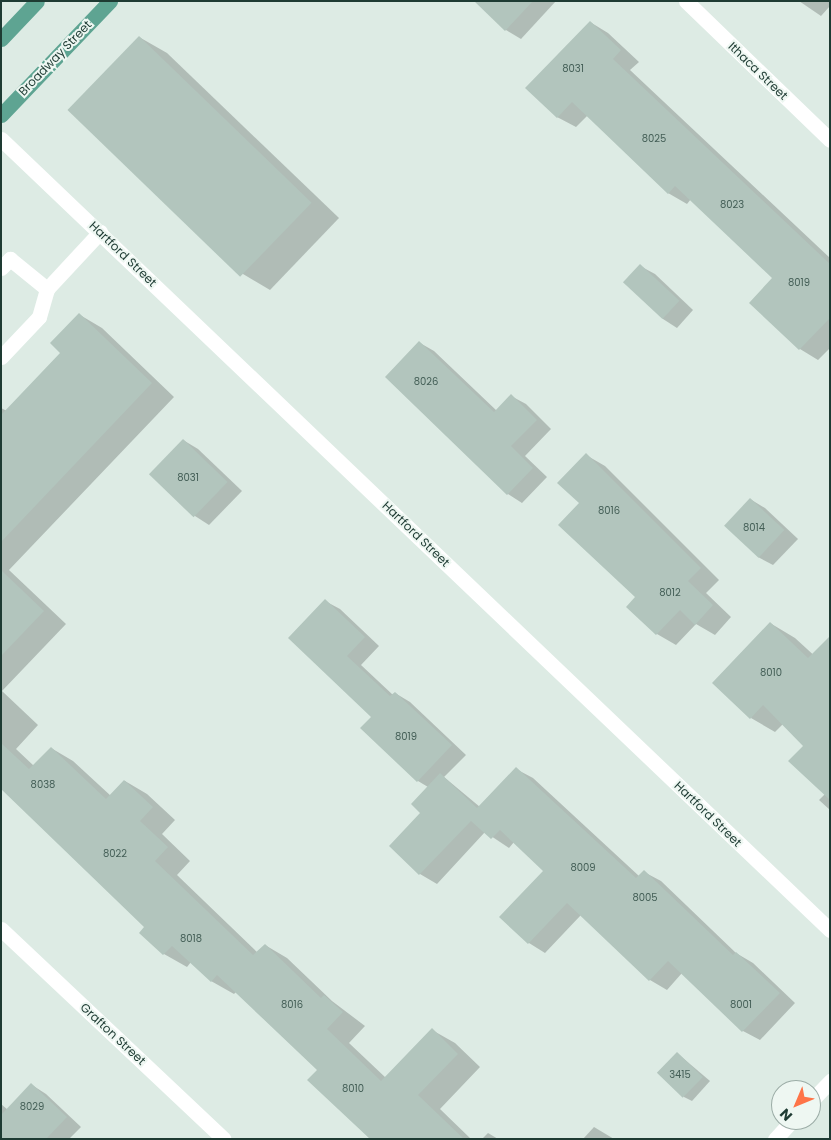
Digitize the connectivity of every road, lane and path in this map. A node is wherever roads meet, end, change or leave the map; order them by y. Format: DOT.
graph roads {
  1 [pos="37,1"];
  2 [pos="110,1"];
  3 [pos="686,1"];
  4 [pos="1,40"];
  5 [pos="1,115"];
  6 [pos="1,139"];
  7 [pos="830,140"];
  8 [pos="100,232"];
  9 [pos="1,268"];
  10 [pos="47,289"];
  11 [pos="1,357"];
  12 [pos="1,929"];
  13 [pos="830,930"];
  14 [pos="830,1081"];
  15 [pos="821,1090"];
  16 [pos="224,1139"];
  1 -- 4 [label="main road"];
  2 -- 5 [label="main road, Broadway Street"];
  3 -- 7 [label="street, Ithaca Street"];
  6 -- 8 [label="street, Hartford Street"];
  8 -- 10 [label="street"];
  8 -- 13 [label="street, Hartford Street"];
  9 -- 10 [label="street"];
  10 -- 11 [label="street"];
  12 -- 16 [label="street, Grafton Street"];
  14 -- 15 [label="street"];
}
